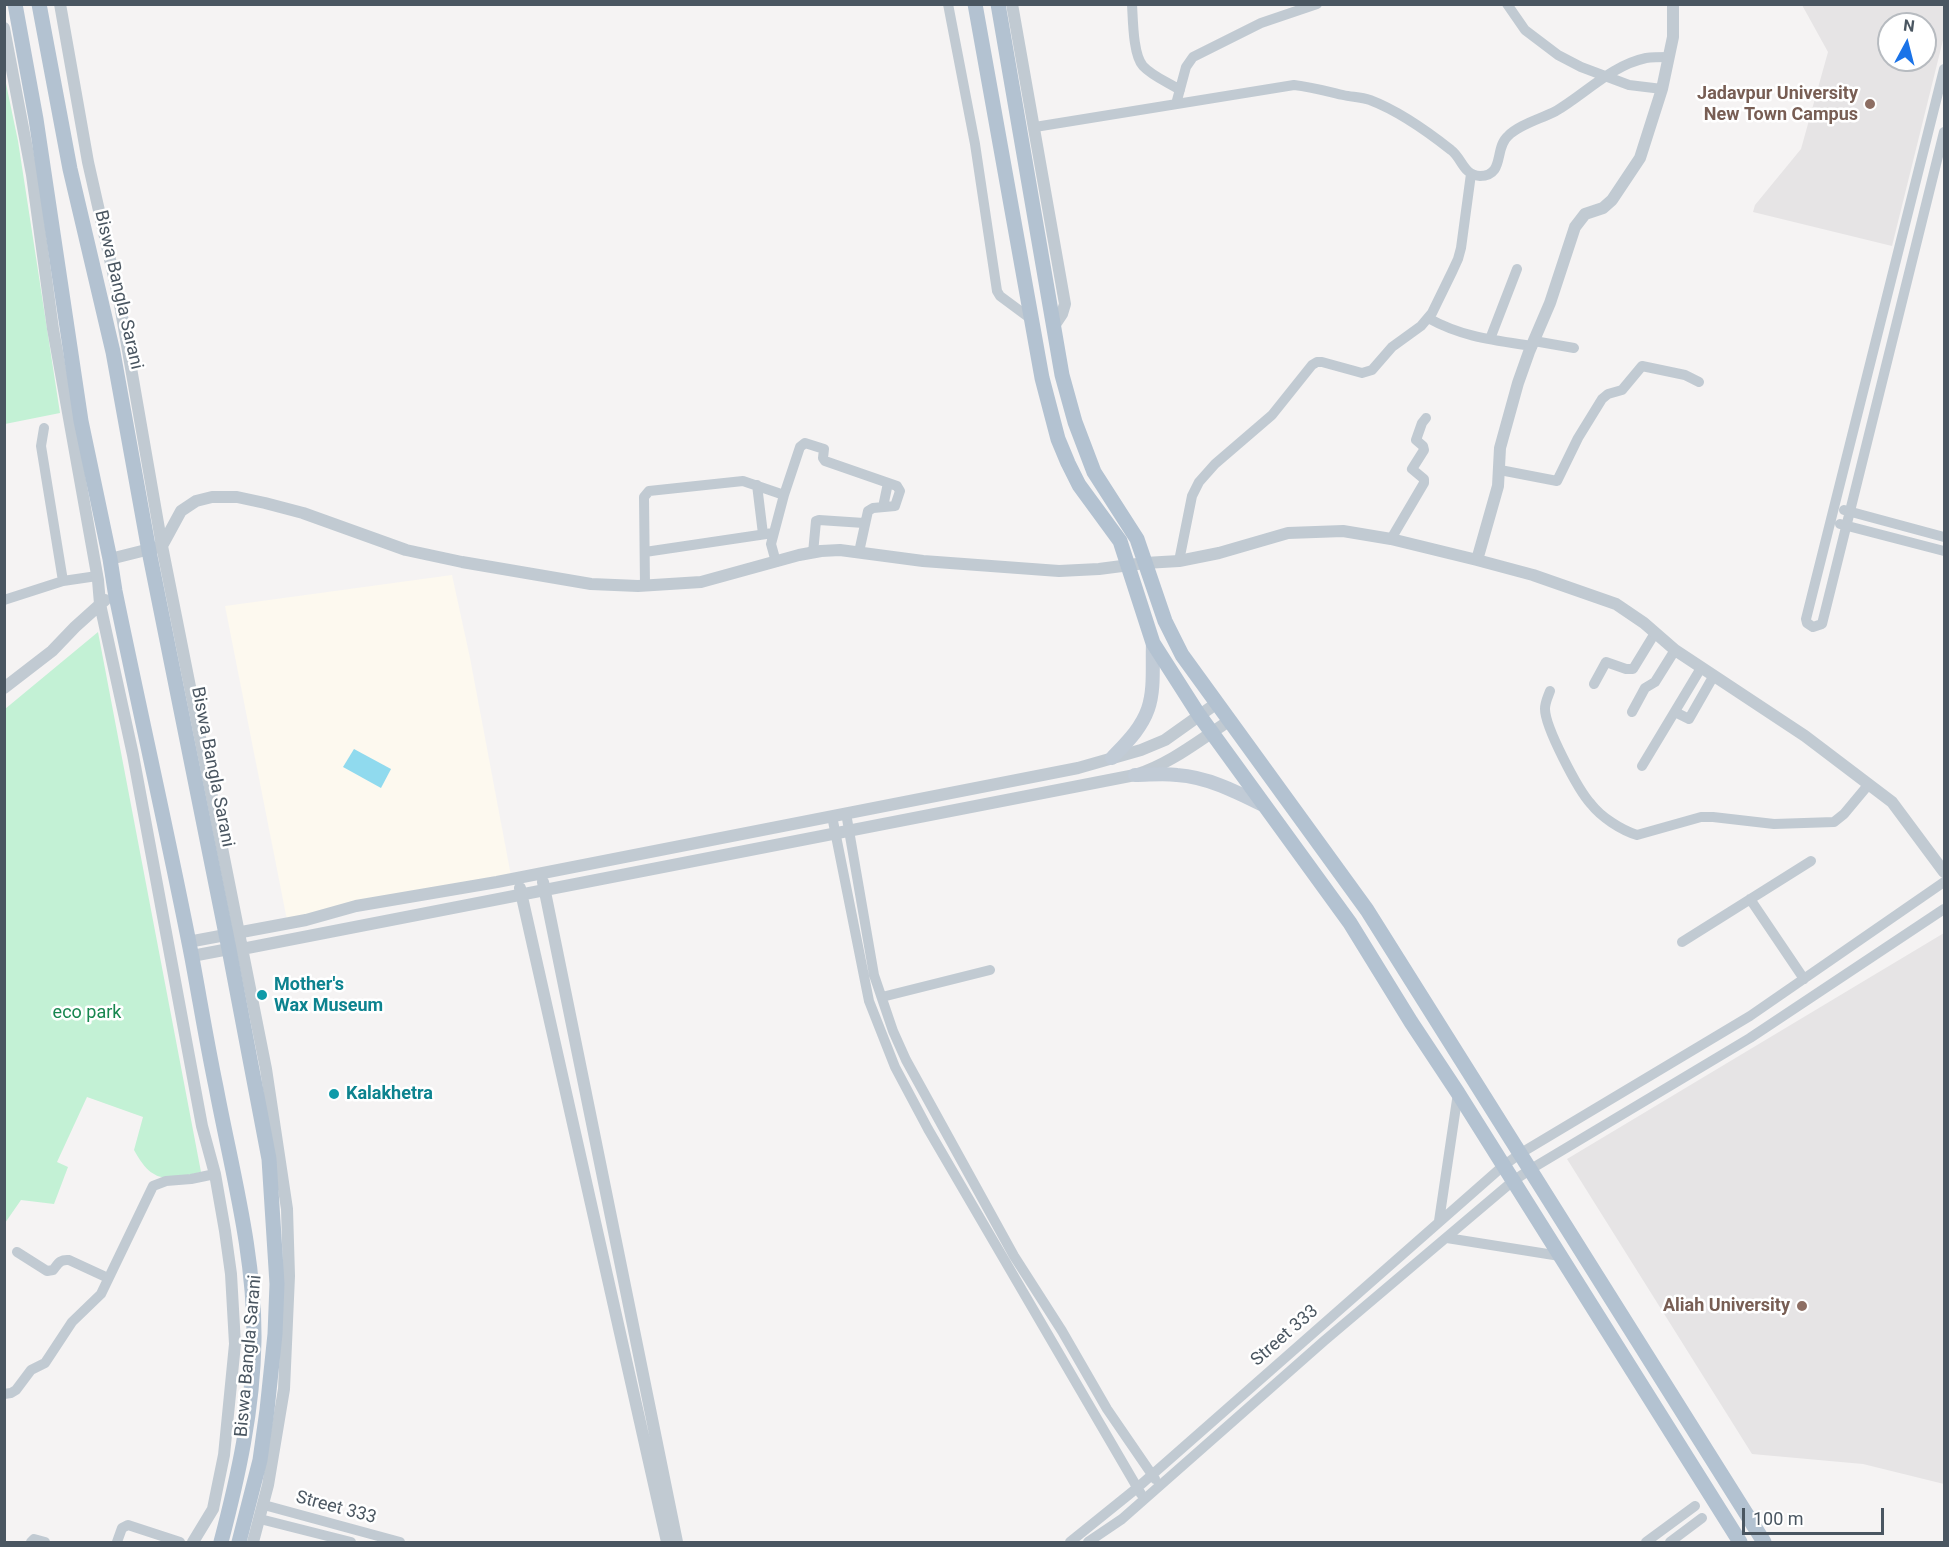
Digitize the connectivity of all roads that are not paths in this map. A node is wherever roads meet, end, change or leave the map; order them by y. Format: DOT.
graph roads {
  1 [pos="15,4"];
  2 [pos="39,4"];
  3 [pos="60,4"];
  4 [pos="948,4"];
  5 [pos="975,4"];
  6 [pos="998,4"];
  7 [pos="1012,4"];
  8 [pos="1132,4"];
  9 [pos="1317,4"];
  10 [pos="1508,4"];
  11 [pos="1673,4"];
  12 [pos="4,28"];
  13 [pos="1669,57"];
  14 [pos="1944,69"];
  15 [pos="1606,77"];
  16 [pos="1662,89"];
  17 [pos="1180,90"];
  18 [pos="1176,104"];
  19 [pos="1035,127"];
  20 [pos="1944,132"];
  21 [pos="1471,174"];
  22 [pos="1517,269"];
  23 [pos="1428,318"];
  24 [pos="1031,319"];
  25 [pos="1054,326"];
  26 [pos="1490,339"];
  27 [pos="1533,343"];
  28 [pos="1574,348"];
  29 [pos="1699,382"];
  30 [pos="1426,417"];
  31 [pos="44,428"];
  32 [pos="1500,470"];
  33 [pos="757,485"];
  34 [pos="784,495"];
  35 [pos="1835,508"];
  36 [pos="1850,512"];
  37 [pos="1831,522"];
  38 [pos="864,523"];
  39 [pos="1847,526"];
  40 [pos="768,533"];
  41 [pos="1944,537"];
  42 [pos="1392,539"];
  43 [pos="156,549"];
  44 [pos="1944,551"];
  45 [pos="645,552"];
  46 [pos="859,552"];
  47 [pos="813,553"];
  48 [pos="110,559"];
  49 [pos="1477,560"];
  50 [pos="1179,561"];
  51 [pos="776,562"];
  52 [pos="1145,562"];
  53 [pos="1128,565"];
  54 [pos="97,576"];
  55 [pos="63,581"];
  56 [pos="645,586"];
  57 [pos="115,591"];
  58 [pos="4,600"];
  59 [pos="100,604"];
  60 [pos="1655,633"];
  61 [pos="1153,643"];
  62 [pos="1675,650"];
  63 [pos="1701,668"];
  64 [pos="1713,677"];
  65 [pos="1594,684"];
  66 [pos="4,688"];
  67 [pos="1550,691"];
  68 [pos="1217,703"];
  69 [pos="1632,712"];
  70 [pos="1675,712"];
  71 [pos="1200,715"];
  72 [pos="1229,721"];
  73 [pos="1212,732"];
  74 [pos="1112,758"];
  75 [pos="1642,766"];
  76 [pos="1135,775"];
  77 [pos="1869,784"];
  78 [pos="1267,807"];
  79 [pos="846,813"];
  80 [pos="832,816"];
  81 [pos="850,830"];
  82 [pos="836,833"];
  83 [pos="1811,861"];
  84 [pos="1944,872"];
  85 [pos="541,873"];
  86 [pos="517,878"];
  87 [pos="1944,882"];
  88 [pos="545,890"];
  89 [pos="522,895"];
  90 [pos="1750,899"];
  91 [pos="1944,909"];
  92 [pos="234,941"];
  93 [pos="1682,942"];
  94 [pos="190,949"];
  95 [pos="990,970"];
  96 [pos="1804,979"];
  97 [pos="882,997"];
  98 [pos="1458,1093"];
  99 [pos="1521,1153"];
  100 [pos="1503,1166"];
  101 [pos="1531,1168"];
  102 [pos="215,1174"];
  103 [pos="1513,1181"];
  104 [pos="1440,1221"];
  105 [pos="1447,1238"];
  106 [pos="17,1252"];
  107 [pos="1560,1256"];
  108 [pos="108,1278"];
  109 [pos="4,1394"];
  110 [pos="1152,1475"];
  111 [pos="1160,1487"];
  112 [pos="1137,1488"];
  113 [pos="1145,1498"];
  114 [pos="264,1505"];
  115 [pos="1695,1506"];
  116 [pos="1702,1518"];
  117 [pos="260,1519"];
  118 [pos="31,1542"];
  119 [pos="45,1542"];
  120 [pos="117,1542"];
  121 [pos="180,1542"];
  122 [pos="193,1542"];
  123 [pos="221,1542"];
  124 [pos="239,1542"];
  125 [pos="253,1542"];
  126 [pos="351,1542"];
  127 [pos="400,1542"];
  128 [pos="667,1542"];
  129 [pos="677,1542"];
  130 [pos="1070,1542"];
  131 [pos="1088,1542"];
  132 [pos="1646,1542"];
  133 [pos="1670,1542"];
  134 [pos="1740,1542"];
  135 [pos="1764,1542"];
  1 -- 48 [label="main road, Biswa Bangla Sarani"];
  2 -- 43 [label="main road, Biswa Bangla Sarani"];
  3 -- 43 [label="street"];
  4 -- 24 [label="street"];
  5 -- 24 [label="main road"];
  6 -- 25 [label="main road"];
  7 -- 19 [label="street"];
  8 -- 17 [label="street"];
  9 -- 17 [label="street"];
  10 -- 15 [label="street"];
  11 -- 13 [label="street"];
  12 -- 54 [label="street"];
  13 -- 15 [label="street"];
  13 -- 16 [label="street"];
  14 -- 35 [label="street"];
  15 -- 16 [label="street"];
  15 -- 21 [label="street"];
  16 -- 27 [label="street"];
  17 -- 18 [label="street"];
  18 -- 19 [label="street"];
  18 -- 21 [label="street"];
  19 -- 25 [label="street"];
  20 -- 36 [label="street"];
  21 -- 23 [label="street"];
  22 -- 26 [label="street"];
  23 -- 26 [label="street"];
  23 -- 50 [label="street"];
  24 -- 53 [label="main road"];
  25 -- 52 [label="main road"];
  26 -- 27 [label="street"];
  27 -- 28 [label="street"];
  27 -- 32 [label="street"];
  29 -- 32 [label="street"];
  30 -- 42 [label="street"];
  31 -- 55 [label="street"];
  32 -- 49 [label="street"];
  33 -- 34 [label="street"];
  33 -- 40 [label="street"];
  33 -- 45 [label="street"];
  34 -- 38 [label="street"];
  34 -- 40 [label="street"];
  35 -- 36 [label="street"];
  35 -- 37 [label="street"];
  36 -- 39 [label="street"];
  36 -- 41 [label="street"];
  37 -- 39 [label="street"];
  37 -- 39 [label="street"];
  38 -- 46 [label="street"];
  38 -- 47 [label="street"];
  39 -- 44 [label="street"];
  40 -- 45 [label="street"];
  40 -- 51 [label="street"];
  42 -- 49 [label="street"];
  42 -- 50 [label="street"];
  43 -- 48 [label="street"];
  43 -- 56 [label="street"];
  43 -- 92 [label="main road, Biswa Bangla Sarani"];
  45 -- 56 [label="street"];
  46 -- 47 [label="street"];
  46 -- 53 [label="street"];
  47 -- 51 [label="street"];
  48 -- 57 [label="main road, Biswa Bangla Sarani"];
  49 -- 60 [label="street"];
  50 -- 52 [label="street"];
  51 -- 56 [label="street"];
  52 -- 53 [label="street"];
  52 -- 68 [label="main road"];
  53 -- 61 [label="main road"];
  54 -- 55 [label="street"];
  54 -- 59 [label="street"];
  55 -- 58 [label="street"];
  57 -- 59 [label="street"];
  57 -- 94 [label="main road, Biswa Bangla Sarani"];
  59 -- 66 [label="street"];
  59 -- 102 [label="street"];
  60 -- 62 [label="street"];
  60 -- 65 [label="street"];
  61 -- 71 [label="main road"];
  61 -- 74 [label="main road"];
  62 -- 63 [label="street"];
  62 -- 69 [label="street"];
  63 -- 64 [label="street"];
  63 -- 70 [label="street"];
  64 -- 70 [label="street"];
  64 -- 77 [label="street"];
  67 -- 77 [label="street"];
  68 -- 71 [label="street"];
  68 -- 72 [label="main road"];
  70 -- 75 [label="street"];
  71 -- 73 [label="main road"];
  71 -- 74 [label="street"];
  72 -- 73 [label="street"];
  72 -- 99 [label="main road"];
  73 -- 76 [label="street"];
  73 -- 78 [label="main road"];
  74 -- 79 [label="street"];
  76 -- 78 [label="main road"];
  76 -- 81 [label="street"];
  77 -- 84 [label="street"];
  78 -- 98 [label="main road"];
  79 -- 80 [label="street"];
  79 -- 81 [label="street"];
  80 -- 82 [label="street"];
  80 -- 85 [label="street"];
  81 -- 82 [label="street"];
  81 -- 97 [label="street"];
  82 -- 88 [label="street"];
  82 -- 112 [label="street"];
  83 -- 90 [label="street"];
  85 -- 86 [label="street"];
  85 -- 88 [label="street"];
  86 -- 89 [label="street"];
  86 -- 92 [label="street"];
  87 -- 96 [label="street, Street 333"];
  88 -- 89 [label="street"];
  88 -- 129 [label="street"];
  89 -- 92 [label="street"];
  89 -- 128 [label="street"];
  90 -- 93 [label="street"];
  90 -- 96 [label="street"];
  91 -- 101 [label="street, Street 333"];
  92 -- 94 [label="street"];
  92 -- 114 [label="street"];
  92 -- 124 [label="main road, Biswa Bangla Sarani"];
  94 -- 123 [label="main road, Biswa Bangla Sarani"];
  95 -- 97 [label="street"];
  96 -- 99 [label="street, Street 333"];
  97 -- 110 [label="street"];
  98 -- 100 [label="main road"];
  98 -- 104 [label="street"];
  99 -- 100 [label="street, Street 333"];
  99 -- 101 [label="main road"];
  100 -- 103 [label="main road"];
  100 -- 104 [label="street, Street 333"];
  101 -- 103 [label="street, Street 333"];
  101 -- 135 [label="main road"];
  102 -- 108 [label="street"];
  102 -- 122 [label="street"];
  103 -- 105 [label="street, Street 333"];
  103 -- 107 [label="main road"];
  104 -- 110 [label="street, Street 333"];
  105 -- 107 [label="street"];
  105 -- 111 [label="street, Street 333"];
  106 -- 108 [label="street"];
  107 -- 134 [label="main road"];
  108 -- 109 [label="street"];
  110 -- 111 [label="street"];
  110 -- 112 [label="street, Street 333"];
  111 -- 113 [label="street, Street 333"];
  112 -- 113 [label="street"];
  112 -- 130 [label="street, Street 333"];
  113 -- 131 [label="street, Street 333"];
  114 -- 117 [label="street"];
  114 -- 127 [label="street, Street 333"];
  115 -- 132 [label="street"];
  116 -- 133 [label="street"];
  117 -- 125 [label="street"];
  117 -- 126 [label="street, Street 333"];
  118 -- 119 [label="street"];
  120 -- 121 [label="street"];
}
